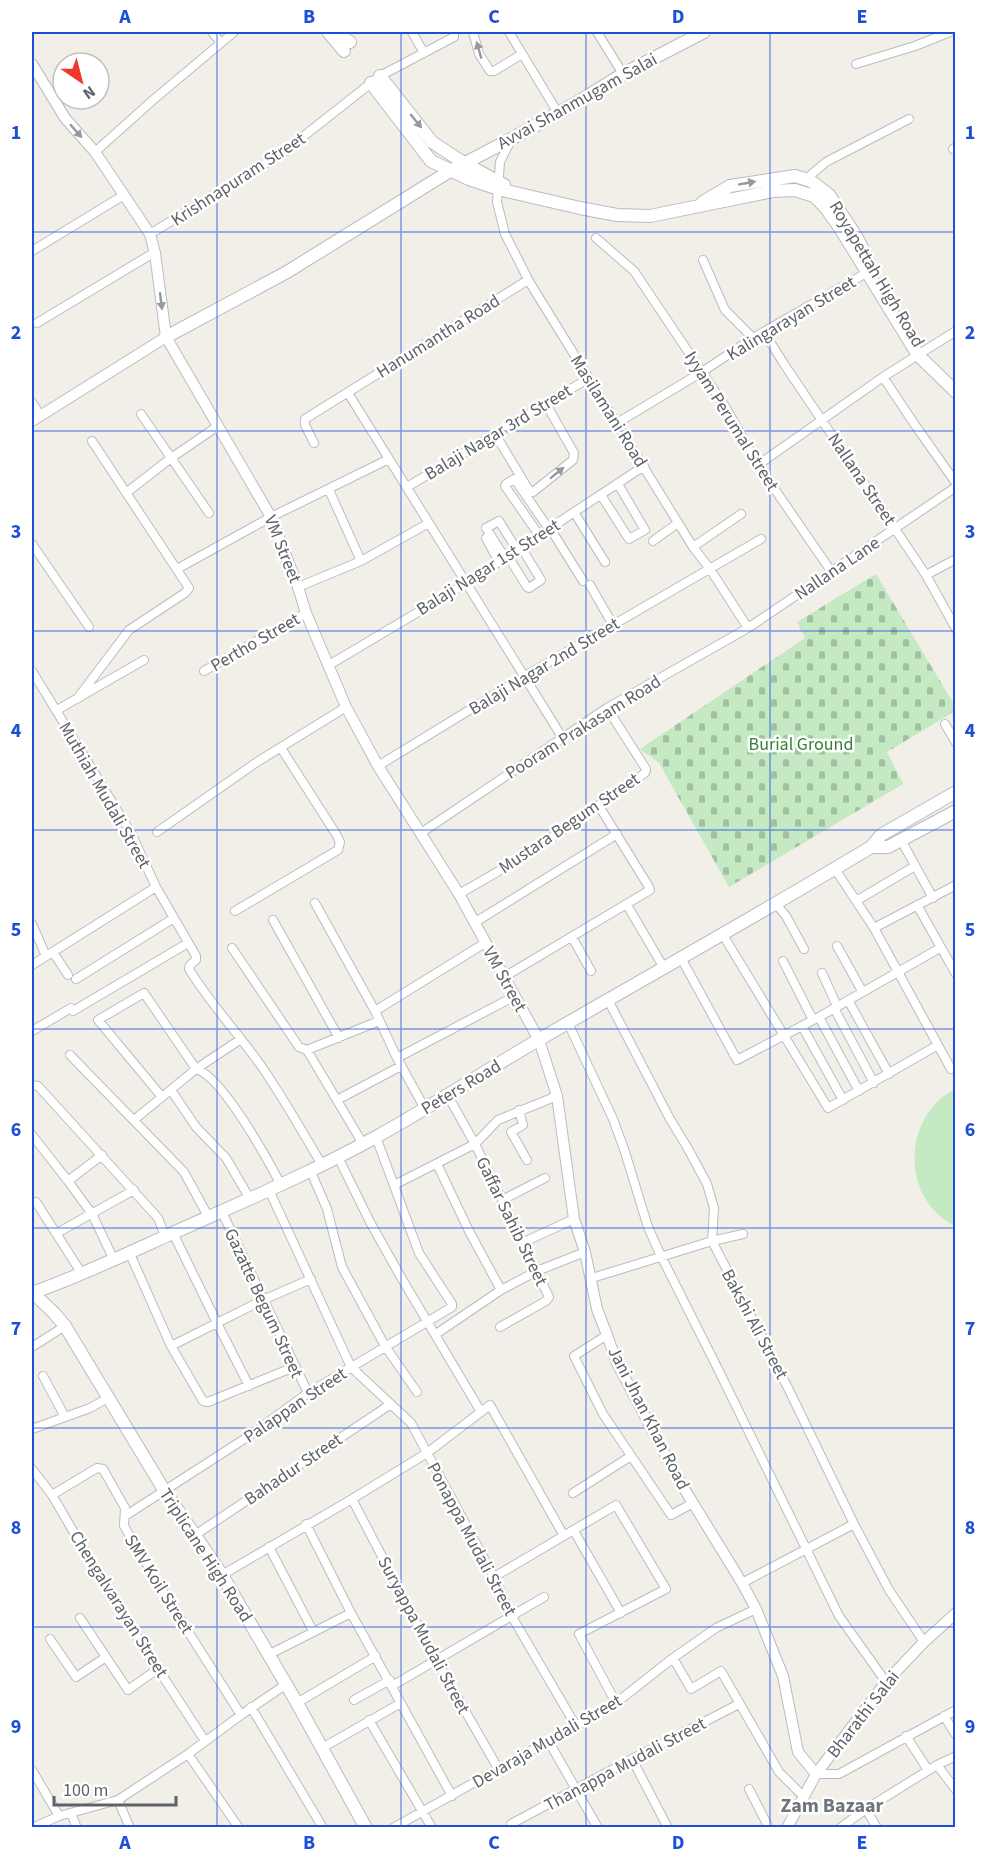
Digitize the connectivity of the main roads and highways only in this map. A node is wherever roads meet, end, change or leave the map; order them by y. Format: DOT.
graph roads {
  1 [pos="328,32"];
  2 [pos="333,32"];
  3 [pos="704,32"];
  4 [pos="687,35"];
  5 [pos="464,164"];
  6 [pos="450,171"];
  7 [pos="502,187"];
  8 [pos="695,207"];
  9 [pos="870,270"];
  10 [pos="166,337"];
  11 [pos="923,351"];
  12 [pos="956,385"];
  13 [pos="956,392"];
  14 [pos="956,792"];
  15 [pos="956,800"];
  16 [pos="956,811"];
  17 [pos="900,836"];
  18 [pos="871,847"];
  19 [pos="32,1292"];
  20 [pos="366,1827"];
  1 -- 2 [label="main road"];
  3 -- 4 [label="main road, Avvai Shanmugam Salai"];
  4 -- 5 [label="main road, Avvai Shanmugam Salai"];
  5 -- 6 [label="main road, Avvai Shanmugam Salai"];
  6 -- 5 [label="main road, one-way"];
  5 -- 7 [label="main road"];
  6 -- 7 [label="main road"];
  6 -- 10 [label="main road, Avvai Shanmugam Salai"];
  7 -- 8 [label="main road, Royapettah High Road"];
  8 -- 9 [label="main road, Royapettah High Road"];
  8 -- 9 [label="main road, Royapettah High Road, one-way"];
  9 -- 11 [label="main road, Royapettah High Road"];
  11 -- 12 [label="main road, Royapettah High Road"];
  11 -- 13 [label="main road, Royapettah High Road"];
  14 -- 18 [label="main road, Peters Road"];
  15 -- 17 [label="main road"];
  16 -- 17 [label="main road, Peters Road"];
  17 -- 18 [label="main road, Peters Road"];
  18 -- 19 [label="main road, Peters Road"];
  19 -- 20 [label="main road, Triplicane High Road"];
}
